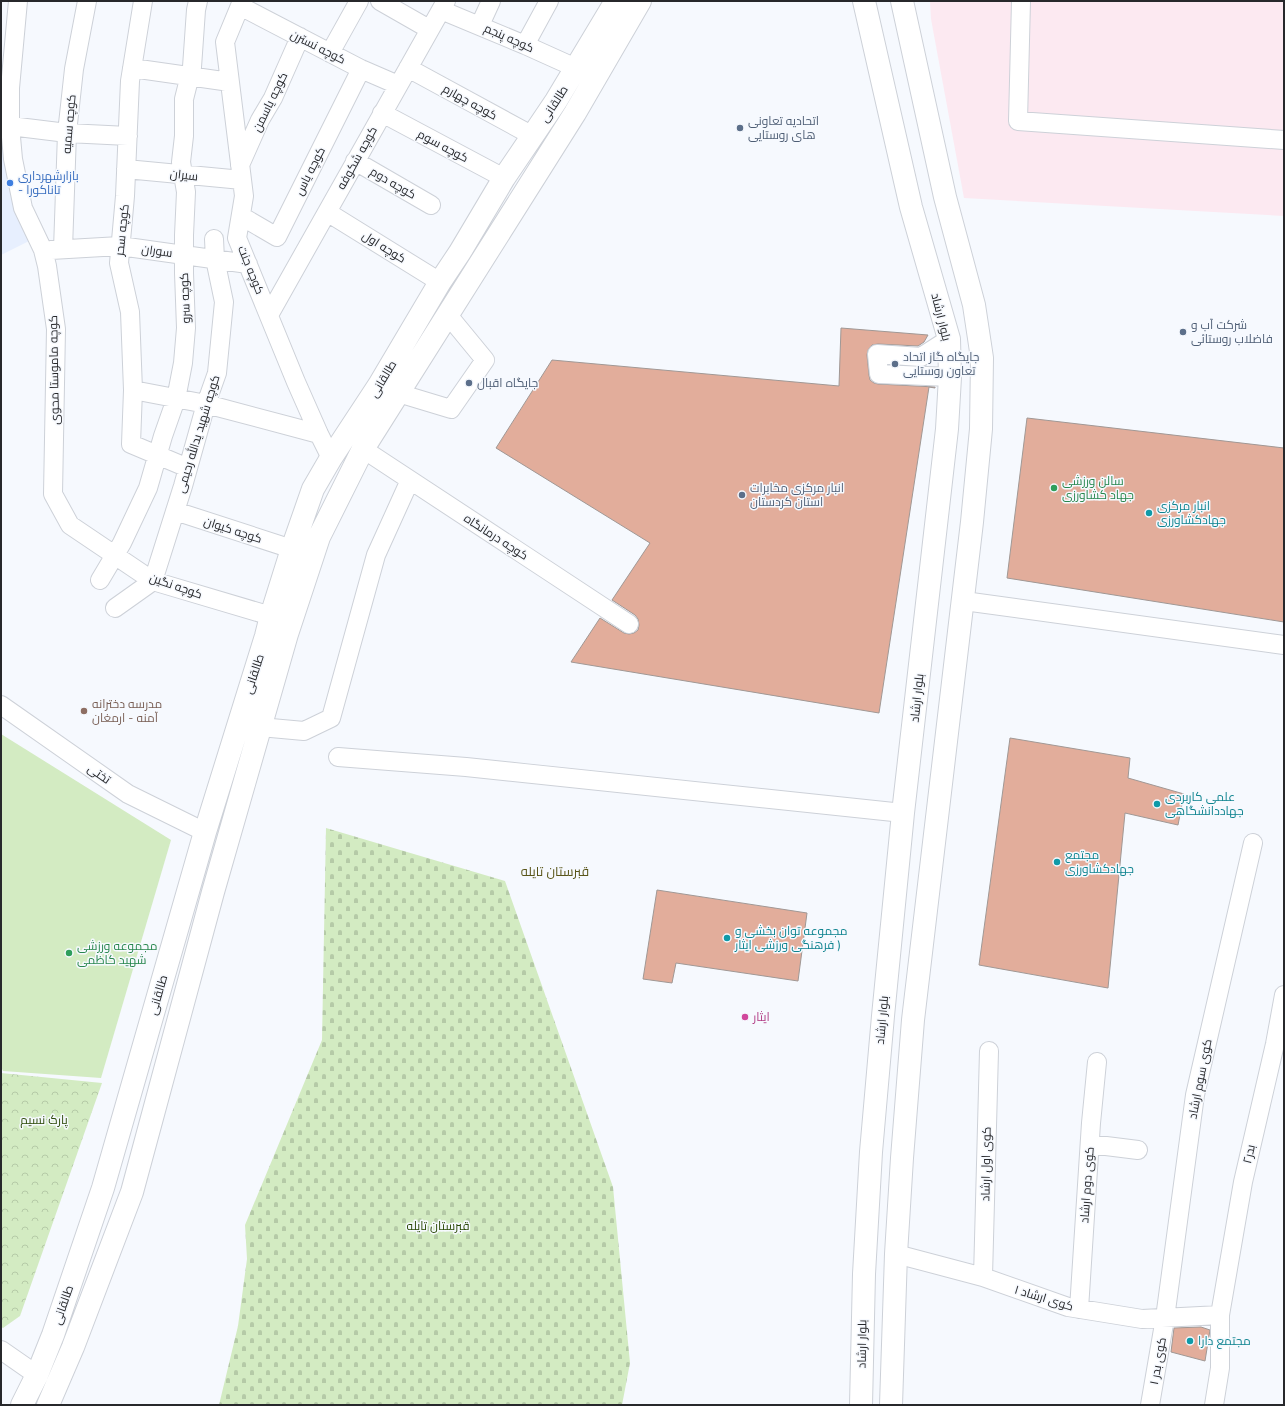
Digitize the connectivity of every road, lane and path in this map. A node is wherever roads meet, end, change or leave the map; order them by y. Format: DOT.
graph roads {
  1 [pos="18,1"];
  2 [pos="87,1"];
  3 [pos="142,1"];
  4 [pos="198,1"];
  5 [pos="359,1"];
  6 [pos="380,1"];
  7 [pos="491,1"];
  8 [pos="549,1"];
  9 [pos="640,1"];
  10 [pos="864,1"];
  11 [pos="902,1"];
  12 [pos="1021,1"];
  13 [pos="613,2"];
  14 [pos="241,4"];
  15 [pos="444,5"];
  16 [pos="480,25"];
  17 [pos="430,29"];
  18 [pos="300,37"];
  19 [pos="525,45"];
  20 [pos="330,53"];
  21 [pos="580,61"];
  22 [pos="603,66"];
  23 [pos="132,68"];
  24 [pos="408,68"];
  25 [pos="361,69"];
  26 [pos="190,76"];
  27 [pos="230,82"];
  28 [pos="5,84"];
  29 [pos="398,86"];
  30 [pos="382,114"];
  31 [pos="10,126"];
  32 [pos="67,133"];
  33 [pos="128,136"];
  34 [pos="532,136"];
  35 [pos="1284,140"];
  36 [pos="355,161"];
  37 [pos="126,169"];
  38 [pos="241,173"];
  39 [pos="184,174"];
  40 [pos="504,178"];
  41 [pos="431,204"];
  42 [pos="327,212"];
  43 [pos="241,216"];
  44 [pos="214,239"];
  45 [pos="120,246"];
  46 [pos="63,249"];
  47 [pos="43,250"];
  48 [pos="184,255"];
  49 [pos="215,259"];
  50 [pos="248,264"];
  51 [pos="440,282"];
  52 [pos="448,314"];
  53 [pos="269,315"];
  54 [pos="949,340"];
  55 [pos="950,377"];
  56 [pos="133,390"];
  57 [pos="398,393"];
  58 [pos="176,399"];
  59 [pos="206,404"];
  60 [pos="319,434"];
  61 [pos="363,449"];
  62 [pos="157,455"];
  63 [pos="331,458"];
  64 [pos="188,468"];
  65 [pos="410,480"];
  66 [pos="175,511"];
  67 [pos="70,525"];
  68 [pos="292,549"];
  69 [pos="115,556"];
  70 [pos="100,580"];
  71 [pos="153,581"];
  72 [pos="964,601"];
  73 [pos="115,608"];
  74 [pos="271,616"];
  75 [pos="629,624"];
  76 [pos="1284,645"];
  77 [pos="1,705"];
  78 [pos="260,727"];
  79 [pos="338,757"];
  80 [pos="907,789"];
  81 [pos="940,794"];
  82 [pos="903,813"];
  83 [pos="205,832"];
  84 [pos="229,837"];
  85 [pos="1253,844"];
  86 [pos="1284,995"];
  87 [pos="989,1051"];
  88 [pos="1097,1062"];
  89 [pos="1090,1144"];
  90 [pos="1138,1150"];
  91 [pos="896,1254"];
  92 [pos="982,1278"];
  93 [pos="1079,1309"];
  94 [pos="1220,1315"];
  95 [pos="1165,1318"];
  96 [pos="1,1350"];
  97 [pos="37,1376"];
  98 [pos="53,1395"];
  99 [pos="22,1405"];
  100 [pos="861,1405"];
  101 [pos="891,1405"];
  102 [pos="1150,1405"];
  103 [pos="1214,1405"];
  1 -- 28 [label="street, کوچه ماموستا محوی"];
  2 -- 32 [label="street, کوچه سمیه"];
  3 -- 23 [label="street, کوچه سحر"];
  4 -- 26 [label="street, کوچه سرو"];
  5 -- 20 [label="street"];
  6 -- 17 [label="street"];
  7 -- 16 [label="street"];
  8 -- 19 [label="street"];
  9 -- 22 [label="main road, طالقانی"];
  10 -- 54 [label="main road, بلوار ارشاد"];
  11 -- 72 [label="main road"];
  12 -- 35 [label="street"];
  13 -- 21 [label="main road, طالقانی"];
  14 -- 18 [label="street, کوچه نسترن"];
  14 -- 27 [label="street, کوچه جنت"];
  15 -- 16 [label="street, کوچه پنجم"];
  15 -- 17 [label="street, کوچه شکوفه"];
  16 -- 19 [label="street, کوچه پنجم"];
  17 -- 24 [label="street, کوچه شکوفه"];
  18 -- 20 [label="street, کوچه نسترن"];
  18 -- 38 [label="street, کوچه یاسمن"];
  19 -- 21 [label="street, کوچه پنجم"];
  20 -- 25 [label="street, کوچه نسترن"];
  21 -- 22 [label="main road"];
  21 -- 34 [label="main road, طالقانی"];
  22 -- 52 [label="main road, طالقانی"];
  23 -- 26 [label="street"];
  23 -- 33 [label="street, کوچه سحر"];
  24 -- 29 [label="street, کوچه شکوفه"];
  24 -- 34 [label="street, کوچه چهارم"];
  25 -- 29 [label="street, کوچه نسترن"];
  25 -- 43 [label="street, کوچه یاس"];
  26 -- 27 [label="street"];
  26 -- 39 [label="street, کوچه سرو"];
  27 -- 38 [label="street, کوچه جنت"];
  28 -- 31 [label="street, کوچه ماموستا محوی"];
  29 -- 30 [label="street, کوچه شکوفه"];
  30 -- 36 [label="street, کوچه شکوفه"];
  30 -- 40 [label="street, کوچه سوم"];
  31 -- 32 [label="street"];
  31 -- 47 [label="street, کوچه ماموستا محوی"];
  32 -- 33 [label="street"];
  32 -- 46 [label="street, کوچه سمیه"];
  33 -- 37 [label="street, کوچه سحر"];
  34 -- 40 [label="main road, طالقانی"];
  36 -- 41 [label="street, کوچه دوم"];
  36 -- 42 [label="street, کوچه شکوفه"];
  37 -- 39 [label="street, سیران"];
  37 -- 45 [label="street, کوچه سحر"];
  38 -- 39 [label="street, سیران"];
  38 -- 43 [label="street, کوچه جنت"];
  39 -- 48 [label="street, کوچه سرو"];
  40 -- 51 [label="main road, طالقانی"];
  42 -- 51 [label="street, کوچه اول"];
  42 -- 53 [label="street, کوچه شکوفه"];
  43 -- 50 [label="street, کوچه جنت"];
  44 -- 49 [label="street, کوچه شهید یدالله رحیمی"];
  45 -- 46 [label="street, سوران"];
  45 -- 48 [label="street, سوران"];
  45 -- 56 [label="street, کوچه سحر"];
  46 -- 47 [label="street, سوران"];
  47 -- 67 [label="street, کوچه ماموستا محوی"];
  48 -- 49 [label="street, سوران"];
  48 -- 58 [label="street, کوچه سرو"];
  49 -- 50 [label="street, سوران"];
  49 -- 59 [label="street, کوچه شهید یدالله رحیمی"];
  50 -- 53 [label="street, کوچه جنت"];
  51 -- 63 [label="main road, طالقانی"];
  52 -- 57 [label="main road, طالقانی"];
  52 -- 57 [label="street"];
  53 -- 60 [label="street, کوچه جنت"];
  54 -- 55 [label="main road, بلوار ارشاد"];
  54 -- 55 [label="street"];
  55 -- 80 [label="main road, بلوار ارشاد"];
  56 -- 58 [label="street"];
  56 -- 62 [label="street, کوچه سحر"];
  57 -- 61 [label="main road, طالقانی"];
  58 -- 59 [label="street"];
  58 -- 62 [label="street, کوچه سرو"];
  59 -- 60 [label="street"];
  59 -- 64 [label="street, کوچه شهید یدالله رحیمی"];
  60 -- 63 [label="street, کوچه جنت"];
  61 -- 65 [label="street, کوچه درمانگاه"];
  61 -- 78 [label="main road, طالقانی"];
  62 -- 64 [label="street, کوچه سحر"];
  62 -- 69 [label="street, کوچه سرو"];
  63 -- 68 [label="main road, طالقانی"];
  64 -- 66 [label="street, کوچه شهید یدالله رحیمی"];
  65 -- 75 [label="street, کوچه درمانگاه"];
  65 -- 78 [label="street"];
  66 -- 68 [label="street, کوچه کیوان"];
  66 -- 71 [label="street, کوچه شهید یدالله رحیمی"];
  67 -- 69 [label="street, کوچه نگین"];
  68 -- 74 [label="main road, طالقانی"];
  69 -- 70 [label="street, کوچه سرو"];
  69 -- 71 [label="street, کوچه نگین"];
  71 -- 73 [label="street"];
  71 -- 74 [label="street, کوچه نگین"];
  72 -- 76 [label="street"];
  72 -- 81 [label="main road"];
  74 -- 83 [label="main road, طالقانی"];
  77 -- 83 [label="street, تختی"];
  78 -- 84 [label="main road, طالقانی"];
  79 -- 82 [label="street"];
  80 -- 81 [label="main road"];
  80 -- 82 [label="main road, بلوار ارشاد"];
  81 -- 91 [label="main road"];
  82 -- 100 [label="main road, بلوار ارشاد"];
  83 -- 84 [label="main road"];
  83 -- 97 [label="main road, طالقانی"];
  84 -- 98 [label="main road, طالقانی"];
  85 -- 95 [label="street, کوی سوم ارشاد"];
  86 -- 94 [label="street, بدر۲"];
  87 -- 92 [label="street, کوی اول ارشاد"];
  88 -- 89 [label="street, کوی دوم ارشاد"];
  89 -- 90 [label="street"];
  89 -- 93 [label="street, کوی دوم ارشاد"];
  91 -- 92 [label="street, کوی ارشاد ۱"];
  91 -- 101 [label="main road"];
  92 -- 93 [label="street, کوی ارشاد ۱"];
  93 -- 95 [label="street, کوی ارشاد ۱"];
  94 -- 95 [label="street, کوی ارشاد ۱"];
  94 -- 103 [label="street, بدر۲"];
  95 -- 102 [label="street, کوی بدر ۱"];
  96 -- 97 [label="street"];
  97 -- 98 [label="main road"];
  97 -- 99 [label="main road, طالقانی"];
}
